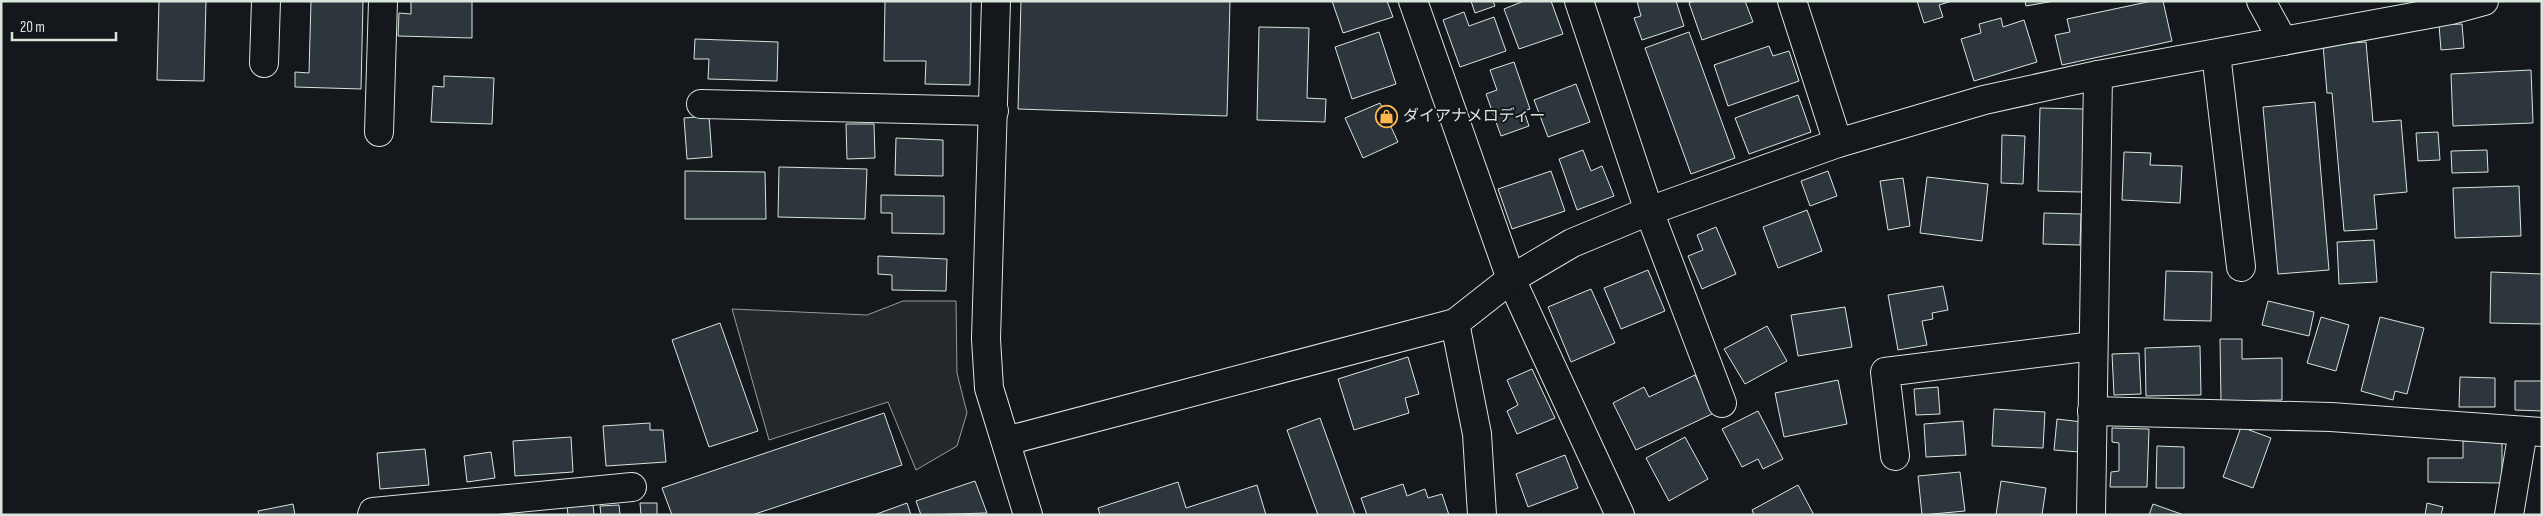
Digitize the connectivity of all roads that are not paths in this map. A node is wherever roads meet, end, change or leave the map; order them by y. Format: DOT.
graph roads {
  1 [pos="266,1"];
  2 [pos="382,1"];
  3 [pos="996,1"];
  4 [pos="1414,1"];
  5 [pos="1579,1"];
  6 [pos="1792,1"];
  7 [pos="2261,1"];
  8 [pos="2484,1"];
  9 [pos="2283,41"];
  10 [pos="2216,54"];
  11 [pos="264,63"];
  12 [pos="2098,75"];
  13 [pos="700,104"];
  14 [pos="994,111"];
  15 [pos="379,132"];
  16 [pos="1838,143"];
  17 [pos="1649,211"];
  18 [pos="2241,267"];
  19 [pos="1511,279"];
  20 [pos="1455,323"];
  21 [pos="2093,346"];
  22 [pos="1722,404"];
  23 [pos="2092,411"];
  24 [pos="2532,432"];
  25 [pos="1006,442"];
  26 [pos="1895,456"];
  27 [pos="632,487"];
  28 [pos="372,515"];
  29 [pos="1028,515"];
  30 [pos="1482,515"];
  31 [pos="1620,515"];
  32 [pos="2091,515"];
  33 [pos="2509,515"];
  1 -- 11 [label="street"];
  2 -- 15 [label="street"];
  3 -- 14 [label="street"];
  4 -- 19 [label="street"];
  5 -- 17 [label="street"];
  6 -- 16 [label="street"];
  7 -- 9 [label="street"];
  8 -- 9 [label="street"];
  9 -- 10 [label="street"];
  10 -- 12 [label="street"];
  10 -- 18 [label="street"];
  12 -- 16 [label="street"];
  12 -- 21 [label="street"];
  13 -- 14 [label="street"];
  14 -- 25 [label="street"];
  16 -- 17 [label="street"];
  17 -- 19 [label="street"];
  17 -- 22 [label="street"];
  19 -- 20 [label="street"];
  19 -- 31 [label="street"];
  20 -- 25 [label="street"];
  20 -- 30 [label="street"];
  21 -- 23 [label="street"];
  21 -- 26 [label="street"];
  23 -- 24 [label="street"];
  23 -- 32 [label="street"];
  24 -- 33 [label="street"];
  25 -- 29 [label="street"];
  27 -- 28 [label="street"];
}
